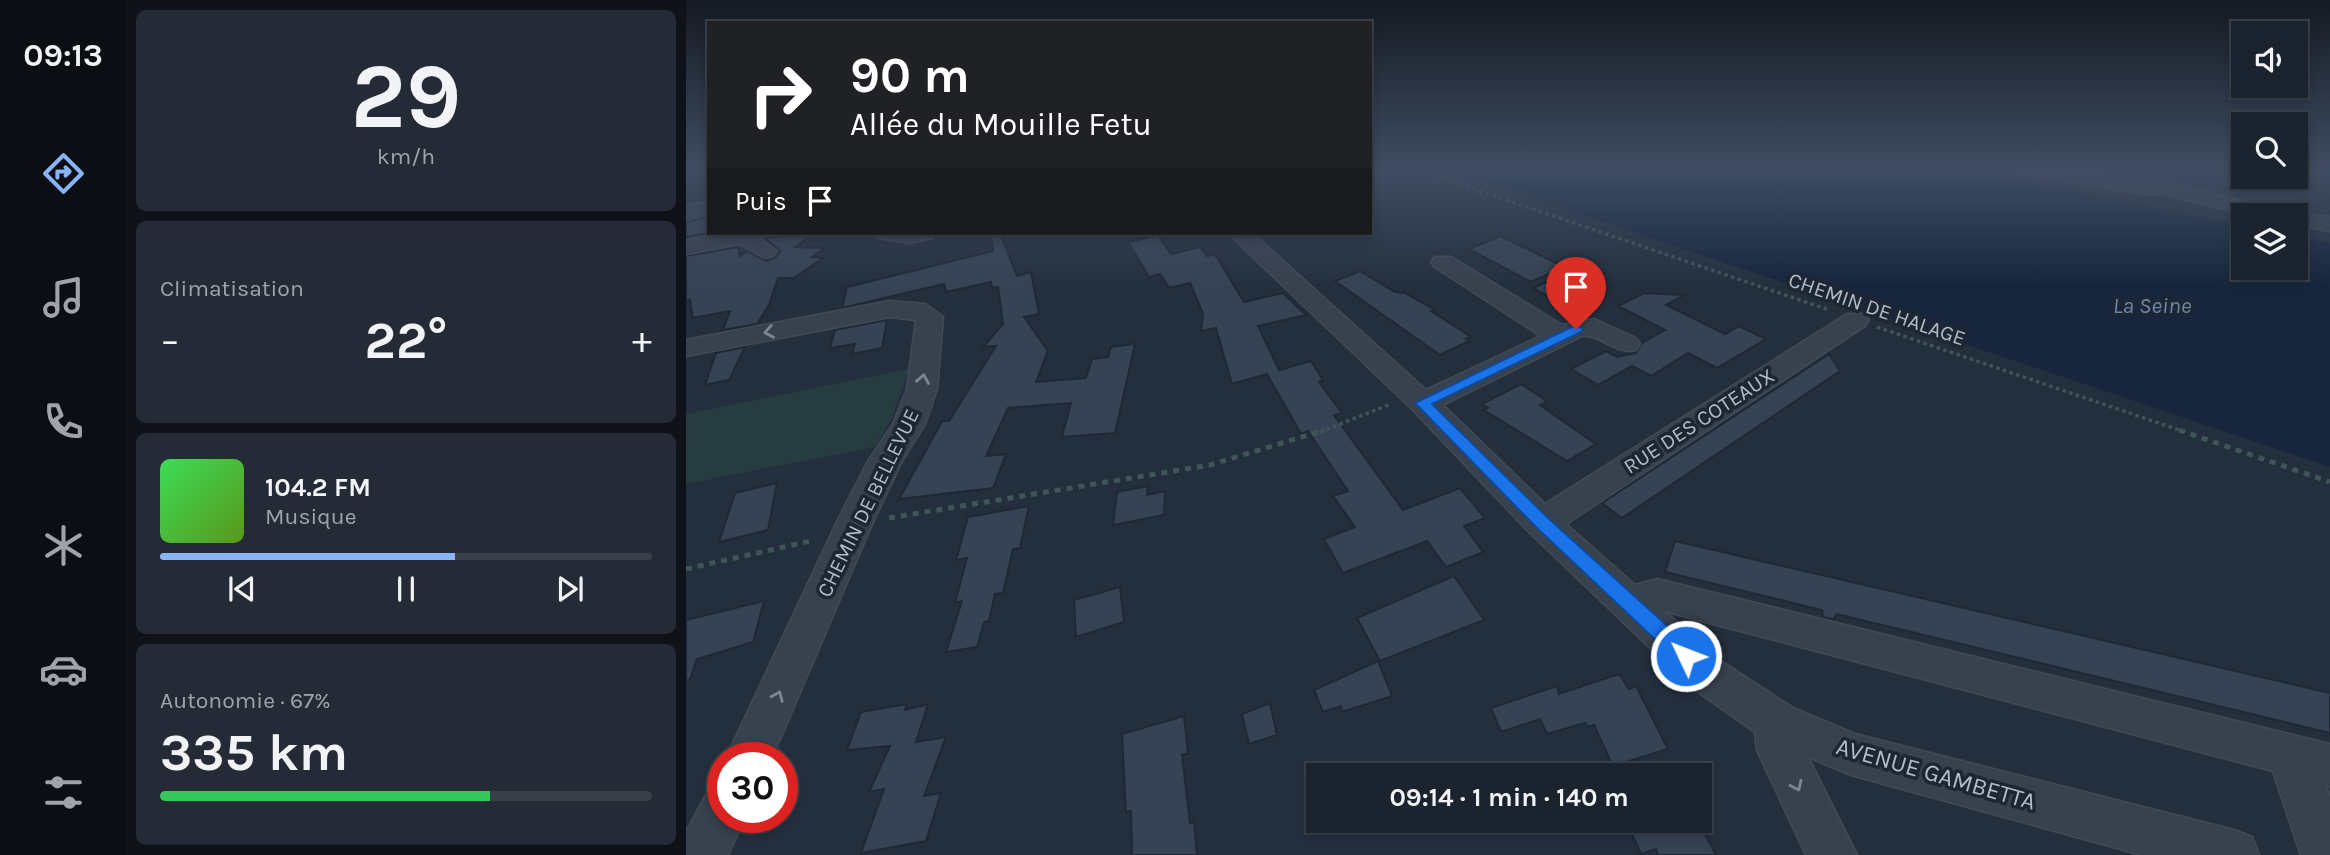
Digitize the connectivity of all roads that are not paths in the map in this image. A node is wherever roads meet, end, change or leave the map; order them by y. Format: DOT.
graph roads {
  1 [pos="706,208"];
  2 [pos="686,213"];
  3 [pos="2308,220"];
  4 [pos="2330,224"];
  5 [pos="1240,235"];
  6 [pos="686,247"];
  7 [pos="765,251"];
  8 [pos="1443,262"];
  9 [pos="1856,320"];
  10 [pos="1560,336"];
  11 [pos="1626,344"];
  12 [pos="686,348"];
  13 [pos="1418,399"];
  14 [pos="1542,523"];
  15 [pos="1628,602"];
  16 [pos="1777,722"];
  17 [pos="756,742"];
  18 [pos="2310,760"];
  19 [pos="712,833"];
  20 [pos="701,855"];
  21 [pos="1832,855"];
  22 [pos="2234,855"];
  23 [pos="2326,855"];
  1 -- 2 [label="street"];
  3 -- 4 [label="street"];
  5 -- 13 [label="street, AVENUE GAMBETTA"];
  6 -- 7 [label="street"];
  8 -- 10 [label="street"];
  9 -- 14 [label="street, RUE DES COTEAUX"];
  10 -- 11 [label="street"];
  10 -- 13 [label="street"];
  17 -- 12 [label="street, CHEMIN DE BELLEVUE, one-way"];
  13 -- 14 [label="street, AVENUE GAMBETTA"];
  14 -- 15 [label="street, AVENUE GAMBETTA"];
  15 -- 16 [label="street, AVENUE GAMBETTA"];
  15 -- 18 [label="street"];
  16 -- 21 [label="street, one-way"];
  16 -- 22 [label="street, AVENUE GAMBETTA"];
  18 -- 23 [label="street"];
  19 -- 20 [label="street"];
}
